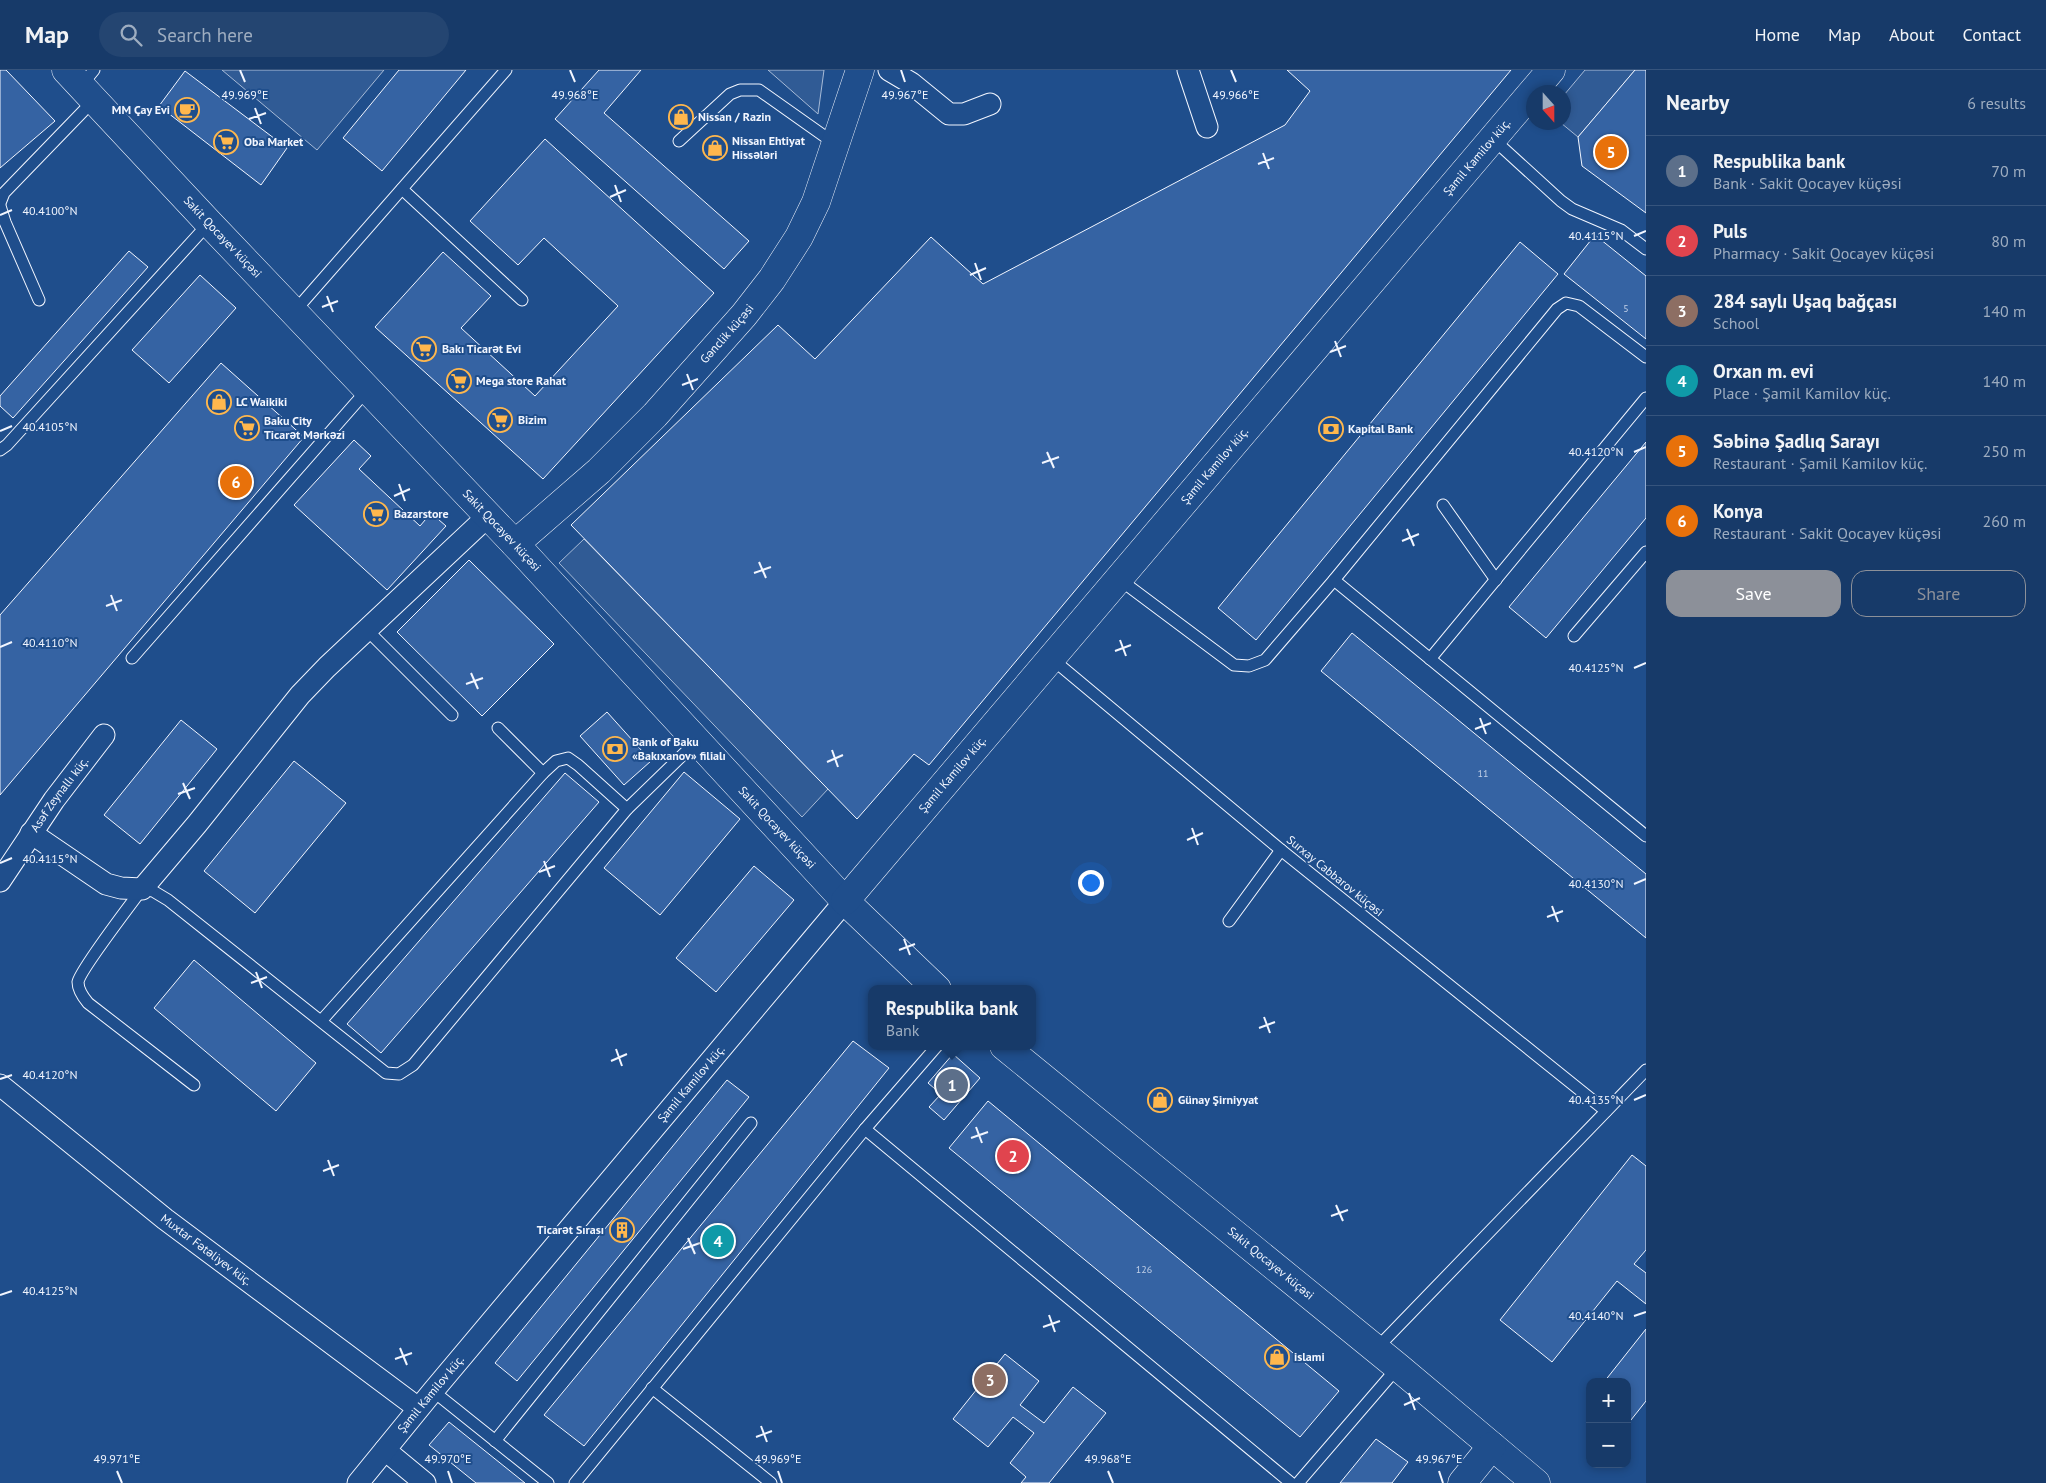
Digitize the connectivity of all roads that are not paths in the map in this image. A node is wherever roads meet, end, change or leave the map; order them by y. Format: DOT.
graph roads {
  1 [pos="506,70"];
  2 [pos="860,70"];
  3 [pos="889,70"];
  4 [pos="1188,70"];
  5 [pos="1551,70"];
  6 [pos="84,82"];
  7 [pos="990,104"];
  8 [pos="1207,127"];
  9 [pos="1491,138"];
  10 [pos="679,141"];
  11 [pos="836,144"];
  12 [pos="402,189"];
  13 [pos="0,204"];
  14 [pos="209,224"];
  15 [pos="1646,249"];
  16 [pos="39,300"];
  17 [pos="522,300"];
  18 [pos="294,312"];
  19 [pos="1646,357"];
  20 [pos="368,389"];
  21 [pos="1646,398"];
  22 [pos="0,450"];
  23 [pos="1443,505"];
  24 [pos="488,516"];
  25 [pos="515,544"];
  26 [pos="1646,552"];
  27 [pos="1119,579"];
  28 [pos="1334,580"];
  29 [pos="1496,580"];
  30 [pos="367,630"];
  31 [pos="1574,636"];
  32 [pos="132,658"];
  33 [pos="1051,658"];
  34 [pos="1430,659"];
  35 [pos="452,715"];
  36 [pos="498,728"];
  37 [pos="104,735"];
  38 [pos="697,741"];
  39 [pos="543,773"];
  40 [pos="626,809"];
  41 [pos="31,833"];
  42 [pos="1646,836"];
  43 [pos="1281,850"];
  44 [pos="0,881"];
  45 [pos="142,889"];
  46 [pos="846,901"];
  47 [pos="1228,921"];
  48 [pos="933,985"];
  49 [pos="322,1020"];
  50 [pos="933,1050"];
  51 [pos="1009,1050"];
  52 [pos="1646,1070"];
  53 [pos="0,1085"];
  54 [pos="194,1085"];
  55 [pos="1606,1111"];
  56 [pos="751,1123"];
  57 [pos="864,1129"];
  58 [pos="1376,1349"];
  59 [pos="1398,1367"];
  60 [pos="652,1388"];
  61 [pos="432,1391"];
  62 [pos="418,1408"];
  63 [pos="495,1440"];
  64 [pos="1492,1446"];
  65 [pos="385,1450"];
  66 [pos="358,1483"];
  67 [pos="425,1483"];
  68 [pos="548,1483"];
  69 [pos="575,1483"];
  70 [pos="771,1483"];
  71 [pos="1291,1483"];
  72 [pos="1298,1483"];
  73 [pos="1462,1483"];
  74 [pos="1536,1483"];
  1 -- 12 [label="lane"];
  2 -- 11 [label="street, Gənclik küçəsi"];
  3 -- 7 [label="street"];
  4 -- 8 [label="street"];
  5 -- 9 [label="street, Şamil Kamilov küç."];
  6 -- 13 [label="lane"];
  6 -- 14 [label="street, Sakit Qocayev küçəsi"];
  9 -- 15 [label="lane"];
  9 -- 27 [label="street, Şamil Kamilov küç."];
  10 -- 11 [label="lane"];
  11 -- 25 [label="street, Gənclik küçəsi"];
  12 -- 17 [label="lane"];
  12 -- 18 [label="lane"];
  13 -- 16 [label="lane"];
  14 -- 18 [label="street, Sakit Qocayev küçəsi"];
  14 -- 22 [label="lane"];
  18 -- 20 [label="street, Sakit Qocayev küçəsi"];
  19 -- 28 [label="lane"];
  20 -- 24 [label="street, Sakit Qocayev küçəsi"];
  20 -- 32 [label="lane"];
  21 -- 29 [label="lane"];
  23 -- 29 [label="lane"];
  24 -- 25 [label="street, Sakit Qocayev küçəsi"];
  24 -- 30 [label="street"];
  25 -- 38 [label="street, Sakit Qocayev küçəsi"];
  26 -- 31 [label="lane"];
  27 -- 28 [label="lane"];
  27 -- 33 [label="street, Şamil Kamilov küç."];
  28 -- 34 [label="lane"];
  29 -- 34 [label="lane"];
  30 -- 35 [label="lane"];
  30 -- 45 [label="street"];
  33 -- 43 [label="lane, Surxay Cabbarov küçəsi"];
  33 -- 46 [label="street, Şamil Kamilov küç."];
  34 -- 42 [label="lane"];
  36 -- 39 [label="lane"];
  37 -- 41 [label="street, Asəf Zeynallı küç."];
  38 -- 40 [label="lane"];
  38 -- 46 [label="street, Sakit Qocayev küçəsi"];
  39 -- 40 [label="lane"];
  39 -- 49 [label="lane"];
  40 -- 49 [label="lane"];
  41 -- 44 [label="street, Asəf Zeynallı küç."];
  41 -- 45 [label="street"];
  43 -- 47 [label="lane"];
  43 -- 55 [label="lane, Surxay Cabbarov küçəsi"];
  45 -- 49 [label="lane"];
  45 -- 54 [label="lane"];
  46 -- 48 [label="street, Sakit Qocayev küçəsi"];
  46 -- 61 [label="street, Şamil Kamilov küç."];
  50 -- 57 [label="lane"];
  51 -- 58 [label="street, Sakit Qocayev küçəsi"];
  52 -- 55 [label="lane"];
  53 -- 62 [label="street, Muxtar Fətəliyev küç."];
  55 -- 58 [label="lane"];
  56 -- 63 [label="lane"];
  57 -- 60 [label="lane"];
  57 -- 71 [label="lane"];
  58 -- 59 [label="street, Sakit Qocayev küçəsi"];
  59 -- 64 [label="street, Sakit Qocayev küçəsi"];
  59 -- 72 [label="lane"];
  60 -- 69 [label="lane"];
  60 -- 70 [label="lane"];
  61 -- 62 [label="street, Şamil Kamilov küç."];
  61 -- 63 [label="lane"];
  62 -- 65 [label="street, Şamil Kamilov küç."];
  63 -- 68 [label="lane"];
  64 -- 73 [label="street"];
  64 -- 74 [label="street, Sakit Qocayev küçəsi"];
  65 -- 66 [label="street, Şamil Kamilov küç."];
  65 -- 67 [label="street"];
}
